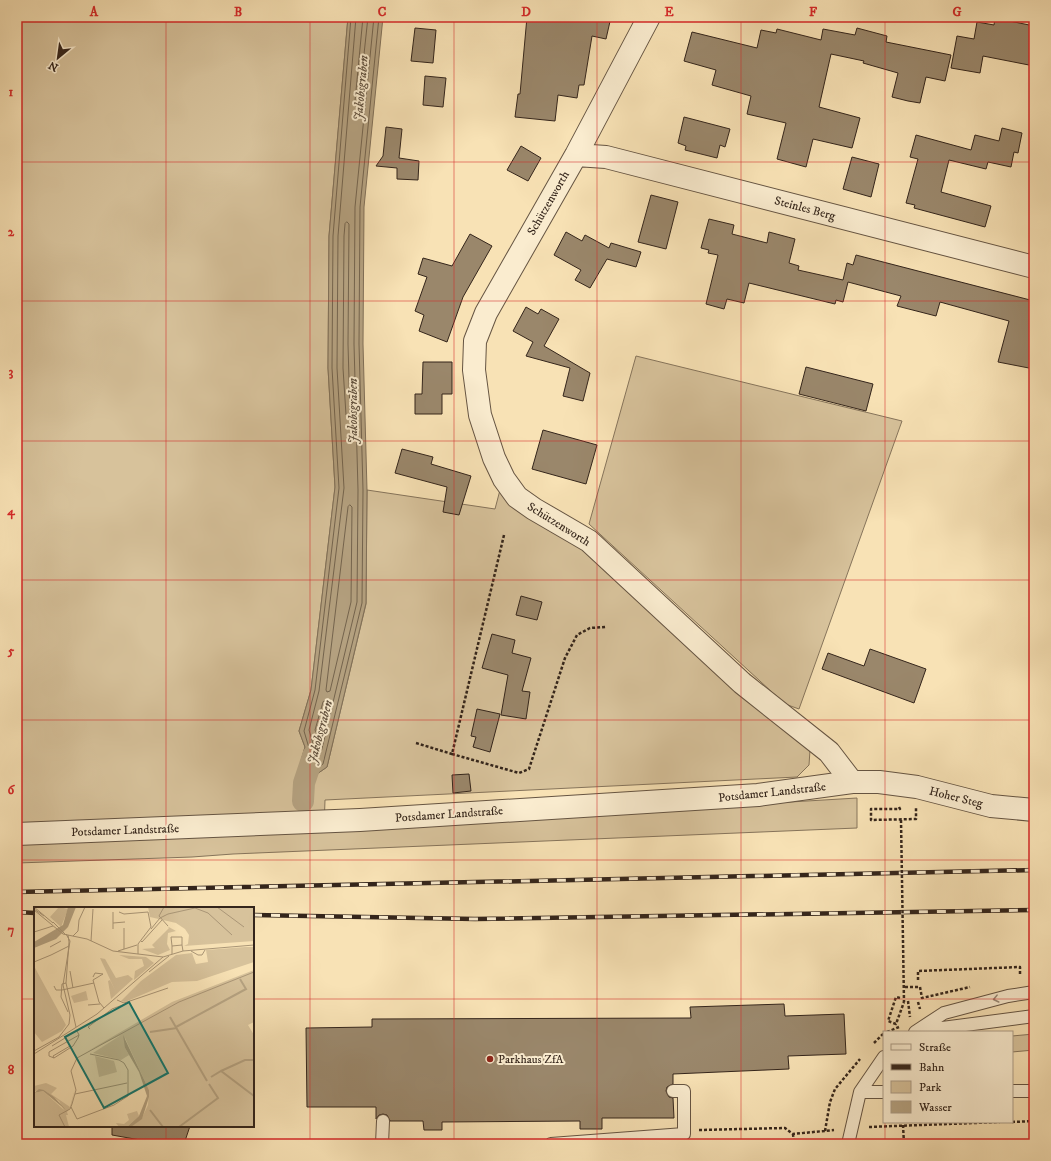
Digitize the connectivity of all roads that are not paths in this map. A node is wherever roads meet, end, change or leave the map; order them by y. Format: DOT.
graph roads {
  1 [pos="649,17"];
  2 [pos="576,155"];
  3 [pos="1034,268"];
  4 [pos="852,782"];
  5 [pos="879,782"];
  6 [pos="1034,810"];
  7 [pos="17,834"];
  8 [pos="1034,992"];
  9 [pos="1034,1016"];
  10 [pos="914,1028"];
  11 [pos="883,1058"];
  12 [pos="1034,1090"];
  13 [pos="673,1091"];
  14 [pos="1013,1091"];
  15 [pos="860,1092"];
  16 [pos="883,1092"];
  17 [pos="383,1121"];
  18 [pos="382,1144"];
  19 [pos="551,1144"];
  20 [pos="848,1144"];
  1 -- 2 [label="street, Schützenworth"];
  2 -- 3 [label="street, Steinles Berg"];
  2 -- 4 [label="street, Schützenworth"];
  4 -- 5 [label="street, Potsdamer Landstraße"];
  4 -- 7 [label="street, Potsdamer Landstraße"];
  5 -- 6 [label="street, Hoher Steg"];
  8 -- 10 [label="lane, one-way"];
  9 -- 10 [label="lane"];
  11 -- 15 [label="lane"];
  12 -- 14 [label="lane"];
  13 -- 19 [label="lane"];
  15 -- 16 [label="lane"];
  15 -- 20 [label="lane"];
  17 -- 18 [label="lane"];
}
